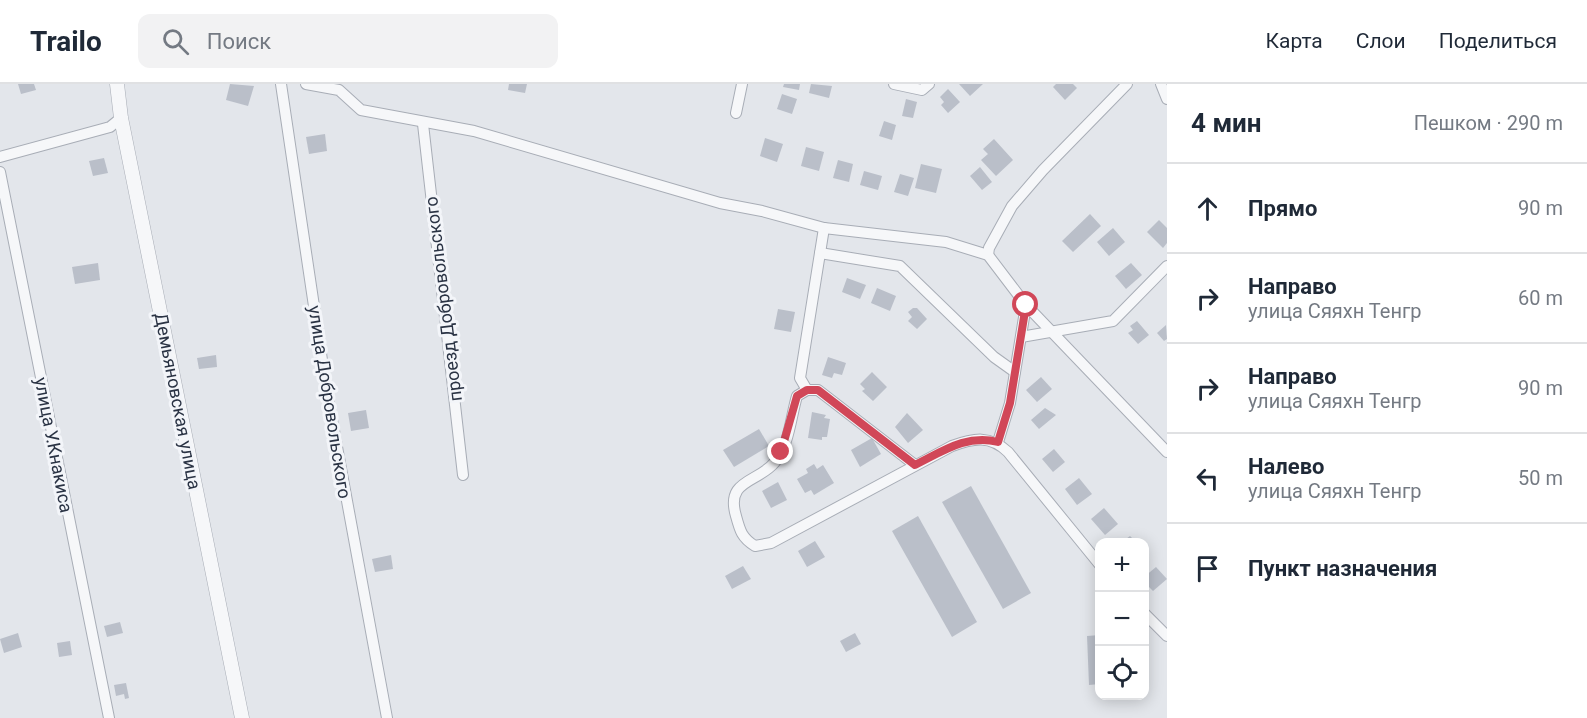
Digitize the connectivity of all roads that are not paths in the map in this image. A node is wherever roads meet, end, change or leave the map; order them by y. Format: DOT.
graph roads {
  1 [pos="117,84"];
  2 [pos="281,84"];
  3 [pos="306,84"];
  4 [pos="742,84"];
  5 [pos="894,84"];
  6 [pos="929,84"];
  7 [pos="1127,84"];
  8 [pos="1161,84"];
  9 [pos="1167,99"];
  10 [pos="735,113"];
  11 [pos="122,118"];
  12 [pos="423,124"];
  13 [pos="0,157"];
  14 [pos="0,171"];
  15 [pos="824,228"];
  16 [pos="820,253"];
  17 [pos="988,255"];
  18 [pos="1167,266"];
  19 [pos="1026,305"];
  20 [pos="1051,331"];
  21 [pos="1021,337"];
  22 [pos="1015,372"];
  23 [pos="807,390"];
  24 [pos="998,442"];
  25 [pos="1167,452"];
  26 [pos="915,465"];
  27 [pos="463,475"];
  28 [pos="1095,559"];
  29 [pos="1149,618"];
  30 [pos="1167,636"];
  31 [pos="109,718"];
  32 [pos="242,718"];
  33 [pos="387,718"];
  1 -- 11 [label="street, Демьяновская улица"];
  2 -- 33 [label="street, улица Добровольского"];
  3 -- 12 [label="street"];
  4 -- 10 [label="street"];
  5 -- 6 [label="street"];
  7 -- 17 [label="street"];
  8 -- 9 [label="street"];
  11 -- 13 [label="street"];
  11 -- 32 [label="street, Демьяновская улица"];
  12 -- 15 [label="street"];
  12 -- 27 [label="street, проезд Добровольского"];
  14 -- 31 [label="street, улица У.Кнакиса"];
  15 -- 16 [label="street"];
  15 -- 17 [label="street"];
  16 -- 22 [label="street"];
  16 -- 23 [label="street"];
  17 -- 19 [label="street"];
  18 -- 20 [label="street"];
  19 -- 20 [label="street"];
  19 -- 21 [label="street"];
  20 -- 21 [label="street"];
  20 -- 25 [label="street"];
  21 -- 22 [label="street"];
  22 -- 24 [label="street"];
  23 -- 26 [label="street"];
  23 -- 26 [label="street"];
  24 -- 26 [label="street"];
  24 -- 28 [label="street"];
  29 -- 30 [label="street"];
}
